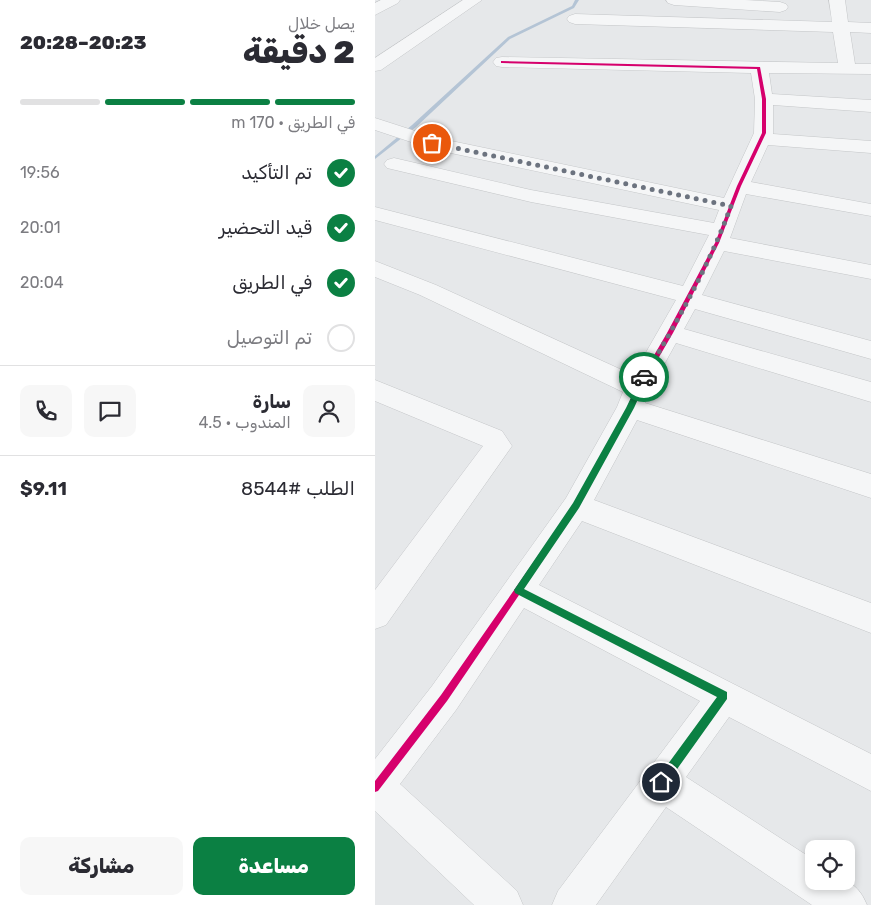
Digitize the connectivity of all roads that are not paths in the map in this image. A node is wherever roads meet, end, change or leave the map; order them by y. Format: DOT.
graph roads {
  1 [pos="392,0"];
  2 [pos="474,0"];
  3 [pos="675,0"];
  4 [pos="843,6"];
  5 [pos="799,7"];
  6 [pos="819,8"];
  7 [pos="375,10"];
  8 [pos="575,19"];
  9 [pos="841,27"];
  10 [pos="871,28"];
  11 [pos="502,62"];
  12 [pos="375,66"];
  13 [pos="759,68"];
  14 [pos="847,68"];
  15 [pos="871,69"];
  16 [pos="764,100"];
  17 [pos="871,106"];
  18 [pos="375,124"];
  19 [pos="761,140"];
  20 [pos="871,147"];
  21 [pos="394,164"];
  22 [pos="735,196"];
  23 [pos="871,210"];
  24 [pos="375,213"];
  25 [pos="720,237"];
  26 [pos="375,268"];
  27 [pos="871,272"];
  28 [pos="689,297"];
  29 [pos="670,333"];
  30 [pos="871,350"];
  31 [pos="375,390"];
  32 [pos="871,392"];
  33 [pos="634,398"];
  34 [pos="871,486"];
  35 [pos="576,506"];
  36 [pos="518,590"];
  37 [pos="375,614"];
  38 [pos="871,618"];
  39 [pos="724,696"];
  40 [pos="871,773"];
  41 [pos="661,782"];
  42 [pos="376,788"];
  43 [pos="503,905"];
  44 [pos="572,905"];
  45 [pos="847,905"];
  1 -- 7 [label="street"];
  2 -- 12 [label="street"];
  3 -- 5 [label="street"];
  4 -- 6 [label="street"];
  4 -- 9 [label="street"];
  8 -- 9 [label="street"];
  9 -- 10 [label="street"];
  9 -- 14 [label="street"];
  11 -- 13 [label="street"];
  13 -- 14 [label="street"];
  13 -- 16 [label="street"];
  14 -- 15 [label="street"];
  16 -- 17 [label="street"];
  16 -- 19 [label="street"];
  18 -- 22 [label="street"];
  19 -- 20 [label="street"];
  19 -- 22 [label="street"];
  21 -- 25 [label="street"];
  22 -- 23 [label="street"];
  22 -- 25 [label="street"];
  24 -- 28 [label="street"];
  25 -- 27 [label="street"];
  25 -- 28 [label="street"];
  26 -- 33 [label="street"];
  28 -- 29 [label="street"];
  28 -- 30 [label="street"];
  29 -- 32 [label="street"];
  29 -- 33 [label="street"];
  31 -- 37 [label="street"];
  33 -- 34 [label="street"];
  33 -- 35 [label="street"];
  35 -- 36 [label="street"];
  35 -- 38 [label="street"];
  36 -- 39 [label="street"];
  36 -- 42 [label="street"];
  39 -- 40 [label="street"];
  39 -- 41 [label="street"];
  41 -- 44 [label="street"];
  41 -- 45 [label="street"];
  42 -- 43 [label="street"];
}
